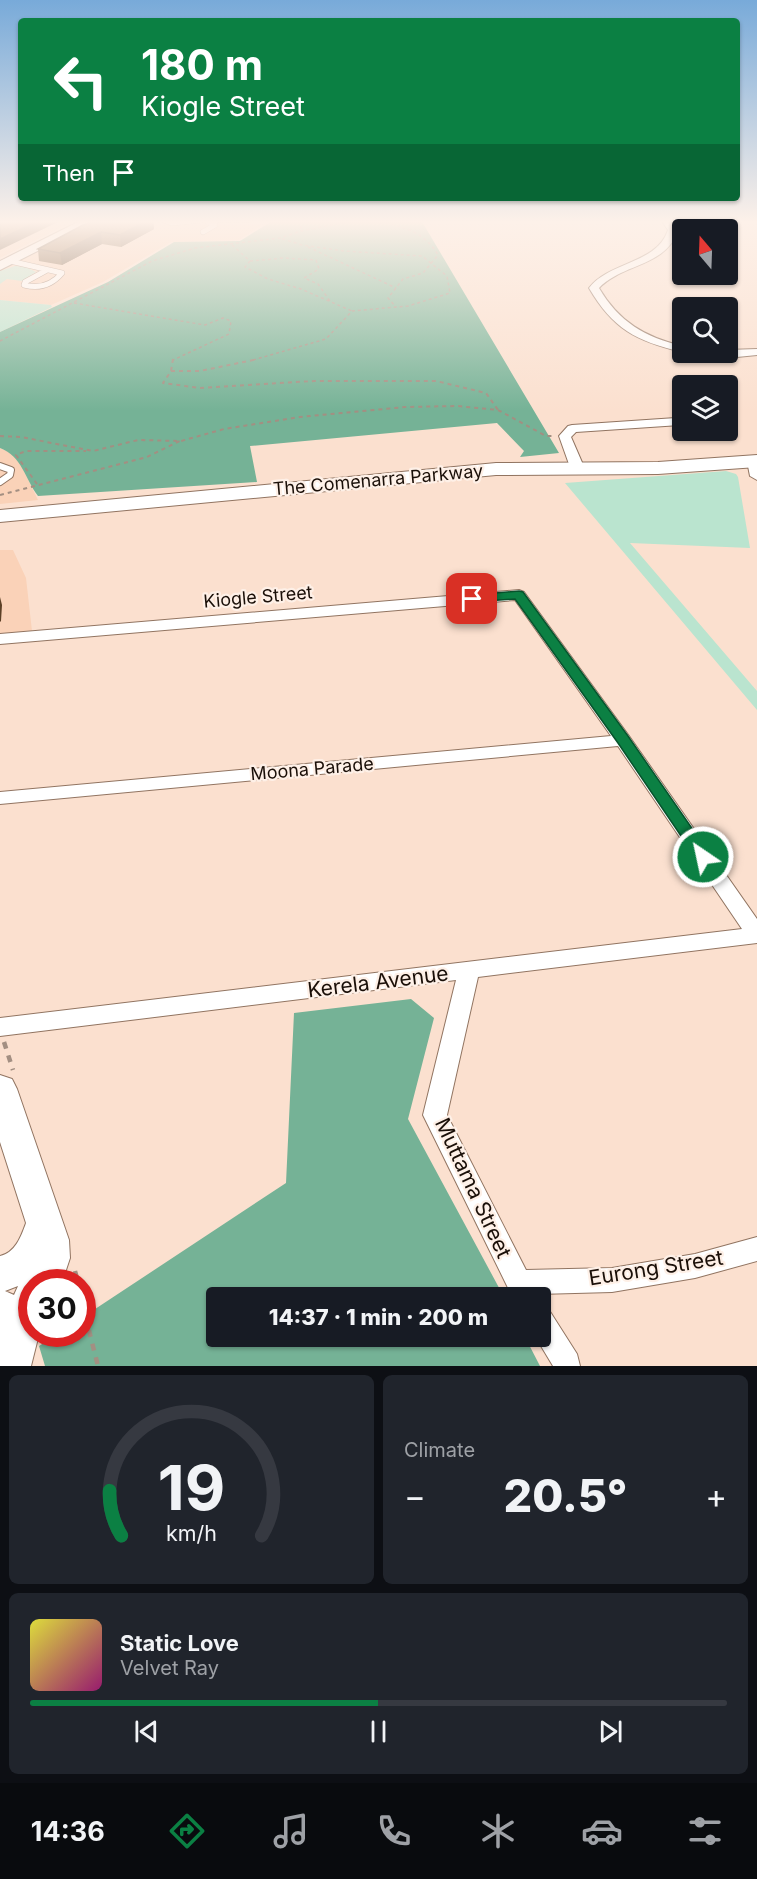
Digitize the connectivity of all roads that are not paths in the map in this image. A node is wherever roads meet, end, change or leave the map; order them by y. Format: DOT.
graph roads {
  1 [pos="25,284"];
  2 [pos="49,284"];
  3 [pos="597,284"];
  4 [pos="672,347"];
  5 [pos="738,352"];
  6 [pos="757,352"];
  7 [pos="672,422"];
  8 [pos="0,466"];
  9 [pos="756,466"];
  10 [pos="577,467"];
  11 [pos="0,482"];
  12 [pos="6,516"];
  13 [pos="0,639"];
  14 [pos="623,740"];
  15 [pos="0,798"];
  16 [pos="757,935"];
  17 [pos="469,971"];
  18 [pos="0,1028"];
  19 [pos="0,1089"];
  20 [pos="45,1222"];
  21 [pos="757,1248"];
  22 [pos="47,1269"];
  23 [pos="0,1274"];
  24 [pos="521,1287"];
  25 [pos="550,1287"];
  26 [pos="0,1306"];
  27 [pos="551,1337"];
  28 [pos="16,1361"];
  29 [pos="567,1364"];
  1 -- 2 [label="lane"];
  3 -- 4 [label="street"];
  5 -- 6 [label="street"];
  7 -- 10 [label="street"];
  8 -- 11 [label="lane"];
  9 -- 10 [label="main road, The Comenarra Parkway"];
  10 -- 12 [label="main road, The Comenarra Parkway"];
  13 -- 14 [label="street, Kiogle Street"];
  14 -- 15 [label="street, Moona Parade"];
  14 -- 16 [label="street"];
  16 -- 17 [label="street, Kerela Avenue"];
  17 -- 18 [label="street, Kerela Avenue"];
  17 -- 24 [label="street, Muttama Street"];
  19 -- 20 [label="main road"];
  20 -- 22 [label="main road"];
  20 -- 23 [label="main road"];
  21 -- 25 [label="street, Eurong Street"];
  26 -- 28 [label="main road"];
  27 -- 29 [label="street"];
}
